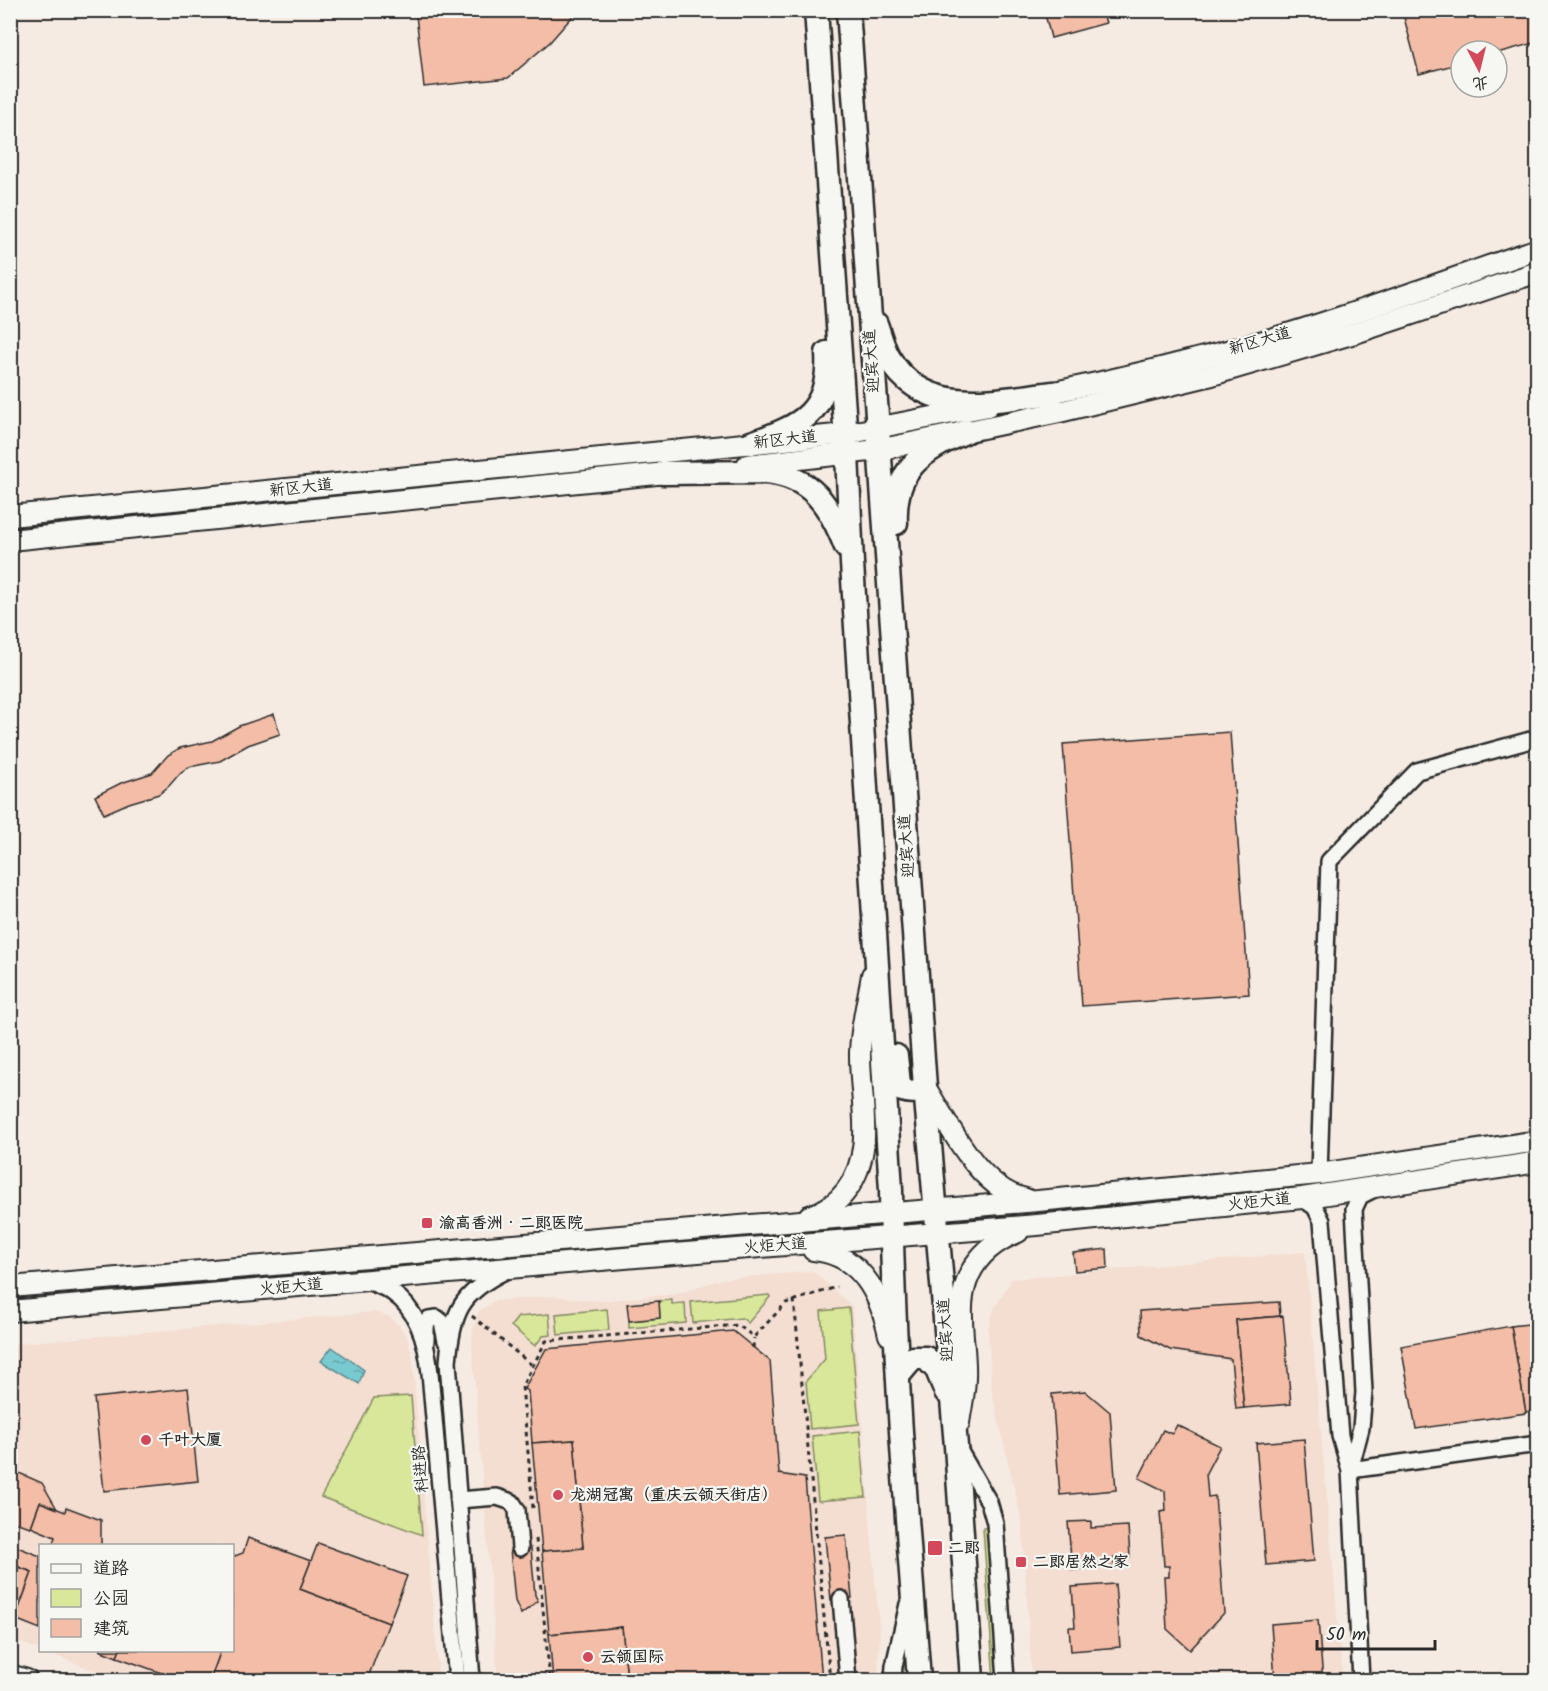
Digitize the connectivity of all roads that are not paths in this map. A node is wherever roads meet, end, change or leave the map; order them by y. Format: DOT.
graph roads {
  1 [pos="816,10"];
  2 [pos="848,10"];
  3 [pos="828,169"];
  4 [pos="1538,249"];
  5 [pos="1538,272"];
  6 [pos="867,302"];
  7 [pos="1053,393"];
  8 [pos="967,431"];
  9 [pos="877,440"];
  10 [pos="751,443"];
  11 [pos="846,444"];
  12 [pos="663,473"];
  13 [pos="10,516"];
  14 [pos="10,540"];
  15 [pos="852,563"];
  16 [pos="889,598"];
  17 [pos="1538,738"];
  18 [pos="876,951"];
  19 [pos="925,1087"];
  20 [pos="1538,1141"];
  21 [pos="1538,1162"];
  22 [pos="1319,1174"];
  23 [pos="1380,1186"];
  24 [pos="1302,1198"];
  25 [pos="1038,1201"];
  26 [pos="937,1209"];
  27 [pos="892,1212"];
  28 [pos="783,1223"];
  29 [pos="1037,1226"];
  30 [pos="939,1234"];
  31 [pos="892,1237"];
  32 [pos="772,1246"];
  33 [pos="510,1268"];
  34 [pos="367,1281"];
  35 [pos="10,1287"];
  36 [pos="10,1311"];
  37 [pos="426,1347"];
  38 [pos="448,1362"];
  39 [pos="898,1376"];
  40 [pos="952,1407"];
  41 [pos="1538,1444"];
  42 [pos="956,1446"];
  43 [pos="1350,1470"];
  44 [pos="458,1500"];
  45 [pos="520,1548"];
  46 [pos="912,1584"];
  47 [pos="841,1599"];
  48 [pos="457,1680"];
  49 [pos="472,1680"];
  50 [pos="848,1680"];
  51 [pos="893,1680"];
  52 [pos="919,1680"];
  53 [pos="972,1680"];
  54 [pos="1006,1680"];
  55 [pos="1361,1680"];
  1 -- 3 [label="highway, 迎宾大道"];
  2 -- 6 [label="highway, 迎宾大道"];
  3 -- 10 [label="highway"];
  3 -- 11 [label="highway, 迎宾大道"];
  4 -- 7 [label="main road, 新区大道"];
  5 -- 8 [label="main road, 新区大道"];
  6 -- 7 [label="highway"];
  6 -- 9 [label="highway, 迎宾大道"];
  7 -- 9 [label="main road, 新区大道"];
  8 -- 9 [label="main road, 新区大道"];
  8 -- 16 [label="highway"];
  9 -- 11 [label="main road, 新区大道"];
  9 -- 16 [label="highway, 迎宾大道"];
  10 -- 11 [label="main road, 新区大道"];
  10 -- 13 [label="main road, 新区大道"];
  11 -- 12 [label="main road, 新区大道"];
  11 -- 15 [label="highway, 迎宾大道"];
  12 -- 14 [label="main road, 新区大道"];
  12 -- 15 [label="highway"];
  15 -- 18 [label="highway, 迎宾大道"];
  16 -- 19 [label="highway, 迎宾大道"];
  17 -- 22 [label="street"];
  18 -- 19 [label="highway"];
  18 -- 27 [label="highway, 迎宾大道"];
  18 -- 28 [label="main road"];
  19 -- 25 [label="main road"];
  19 -- 26 [label="highway, 迎宾大道"];
  20 -- 22 [label="main road, 火炬大道"];
  21 -- 23 [label="main road, 火炬大道"];
  22 -- 25 [label="main road, 火炬大道"];
  23 -- 24 [label="main road, 火炬大道"];
  23 -- 43 [label="street"];
  24 -- 29 [label="main road, 火炬大道"];
  24 -- 43 [label="street"];
  25 -- 26 [label="main road, 火炬大道"];
  26 -- 27 [label="main road, 火炬大道"];
  26 -- 30 [label="highway, 迎宾大道"];
  27 -- 28 [label="main road, 火炬大道"];
  27 -- 31 [label="highway, 迎宾大道"];
  28 -- 35 [label="main road, 火炬大道"];
  29 -- 30 [label="main road, 火炬大道"];
  29 -- 42 [label="main road"];
  30 -- 31 [label="main road, 火炬大道"];
  30 -- 40 [label="highway, 迎宾大道"];
  31 -- 32 [label="main road, 火炬大道"];
  31 -- 39 [label="highway, 迎宾大道"];
  32 -- 33 [label="main road, 火炬大道"];
  32 -- 39 [label="main road"];
  33 -- 34 [label="main road, 火炬大道"];
  33 -- 38 [label="street"];
  34 -- 36 [label="main road, 火炬大道"];
  34 -- 37 [label="street, 科进路"];
  37 -- 38 [label="street"];
  37 -- 48 [label="street, 科进路"];
  38 -- 44 [label="street"];
  39 -- 40 [label="highway"];
  39 -- 46 [label="highway, 迎宾大道"];
  40 -- 42 [label="highway, 迎宾大道"];
  41 -- 43 [label="street"];
  42 -- 53 [label="highway, 迎宾大道"];
  42 -- 54 [label="street"];
  43 -- 55 [label="street"];
  44 -- 45 [label="street"];
  44 -- 49 [label="street"];
  46 -- 51 [label="street"];
  46 -- 52 [label="highway, 迎宾大道"];
  47 -- 50 [label="street"];
}
